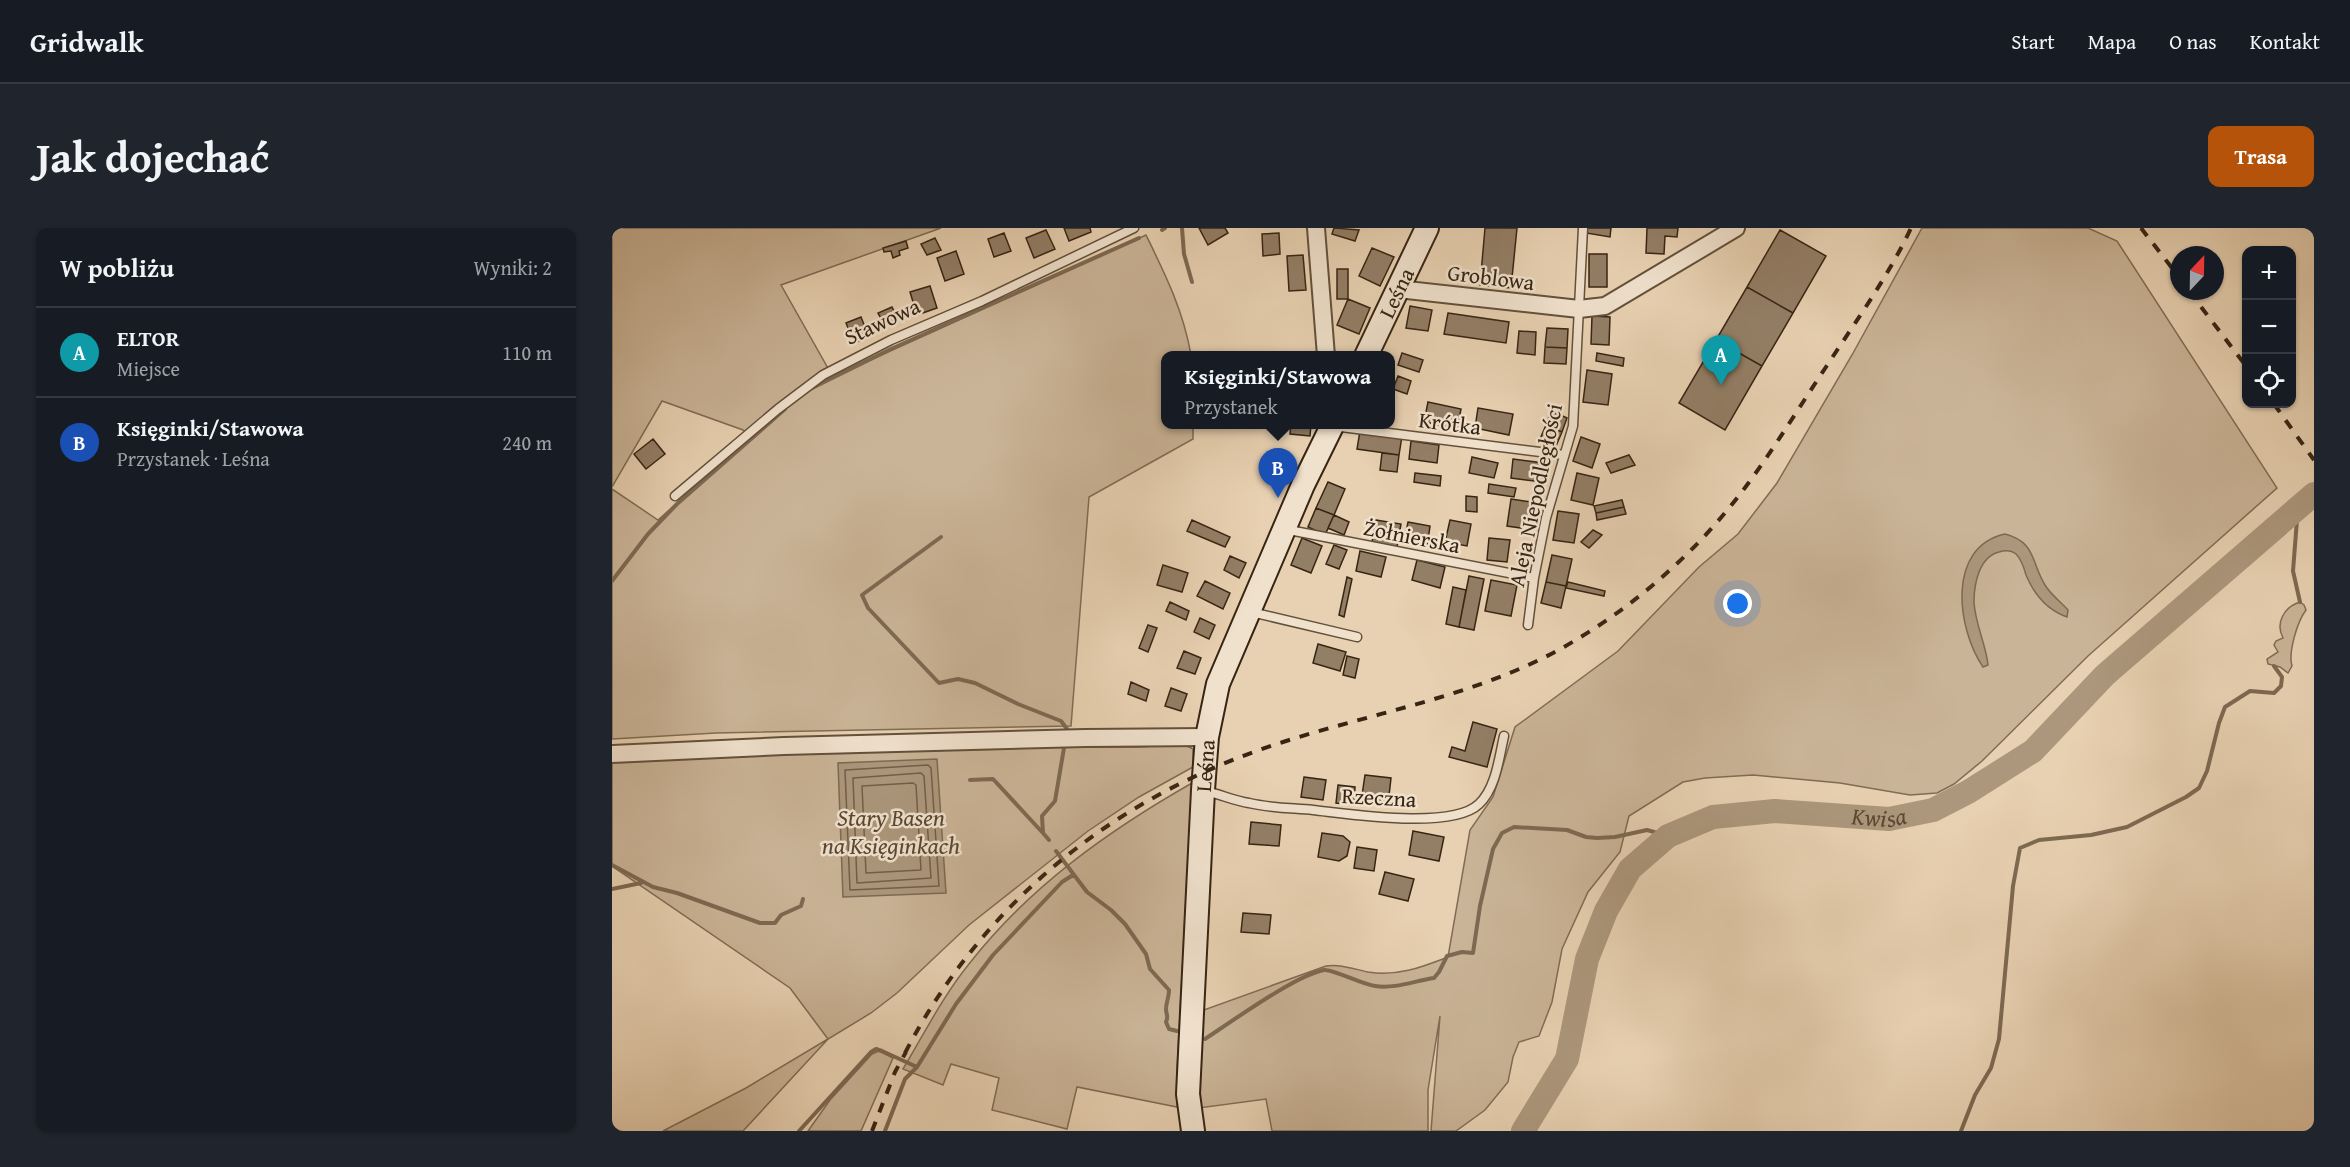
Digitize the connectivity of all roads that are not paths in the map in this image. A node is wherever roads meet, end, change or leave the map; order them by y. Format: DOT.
graph roads {
  1 [pos="1134,228"];
  2 [pos="1316,228"];
  3 [pos="1427,228"];
  4 [pos="1583,228"];
  5 [pos="1736,228"];
  6 [pos="1398,289"];
  7 [pos="1579,309"];
  8 [pos="1326,351"];
  9 [pos="1368,351"];
  10 [pos="1331,429"];
  11 [pos="1364,429"];
  12 [pos="1564,455"];
  13 [pos="675,496"];
  14 [pos="1284,529"];
  15 [pos="1534,578"];
  16 [pos="1248,611"];
  17 [pos="1528,625"];
  18 [pos="1358,637"];
  19 [pos="1504,736"];
  20 [pos="1207,737"];
  21 [pos="612,754"];
  22 [pos="1203,790"];
  23 [pos="1193,1131"];
  1 -- 13 [label="lane, Stawowa"];
  2 -- 8 [label="street"];
  3 -- 6 [label="main road, Leśna"];
  4 -- 7 [label="lane, Aleja Niepodległości"];
  5 -- 7 [label="street, Groblowa"];
  6 -- 7 [label="street, Groblowa"];
  6 -- 9 [label="main road, Leśna"];
  7 -- 12 [label="lane, Aleja Niepodległości"];
  10 -- 14 [label="main road, Leśna"];
  11 -- 12 [label="lane, Krótka"];
  12 -- 15 [label="lane, Aleja Niepodległości"];
  14 -- 15 [label="lane, Żołnierska"];
  14 -- 16 [label="main road, Leśna"];
  15 -- 17 [label="lane, Aleja Niepodległości"];
  16 -- 18 [label="lane"];
  16 -- 20 [label="main road, Leśna"];
  19 -- 22 [label="lane, Rzeczna"];
  20 -- 21 [label="street"];
  20 -- 22 [label="main road, Leśna"];
  22 -- 23 [label="main road, Leśna"];
}
